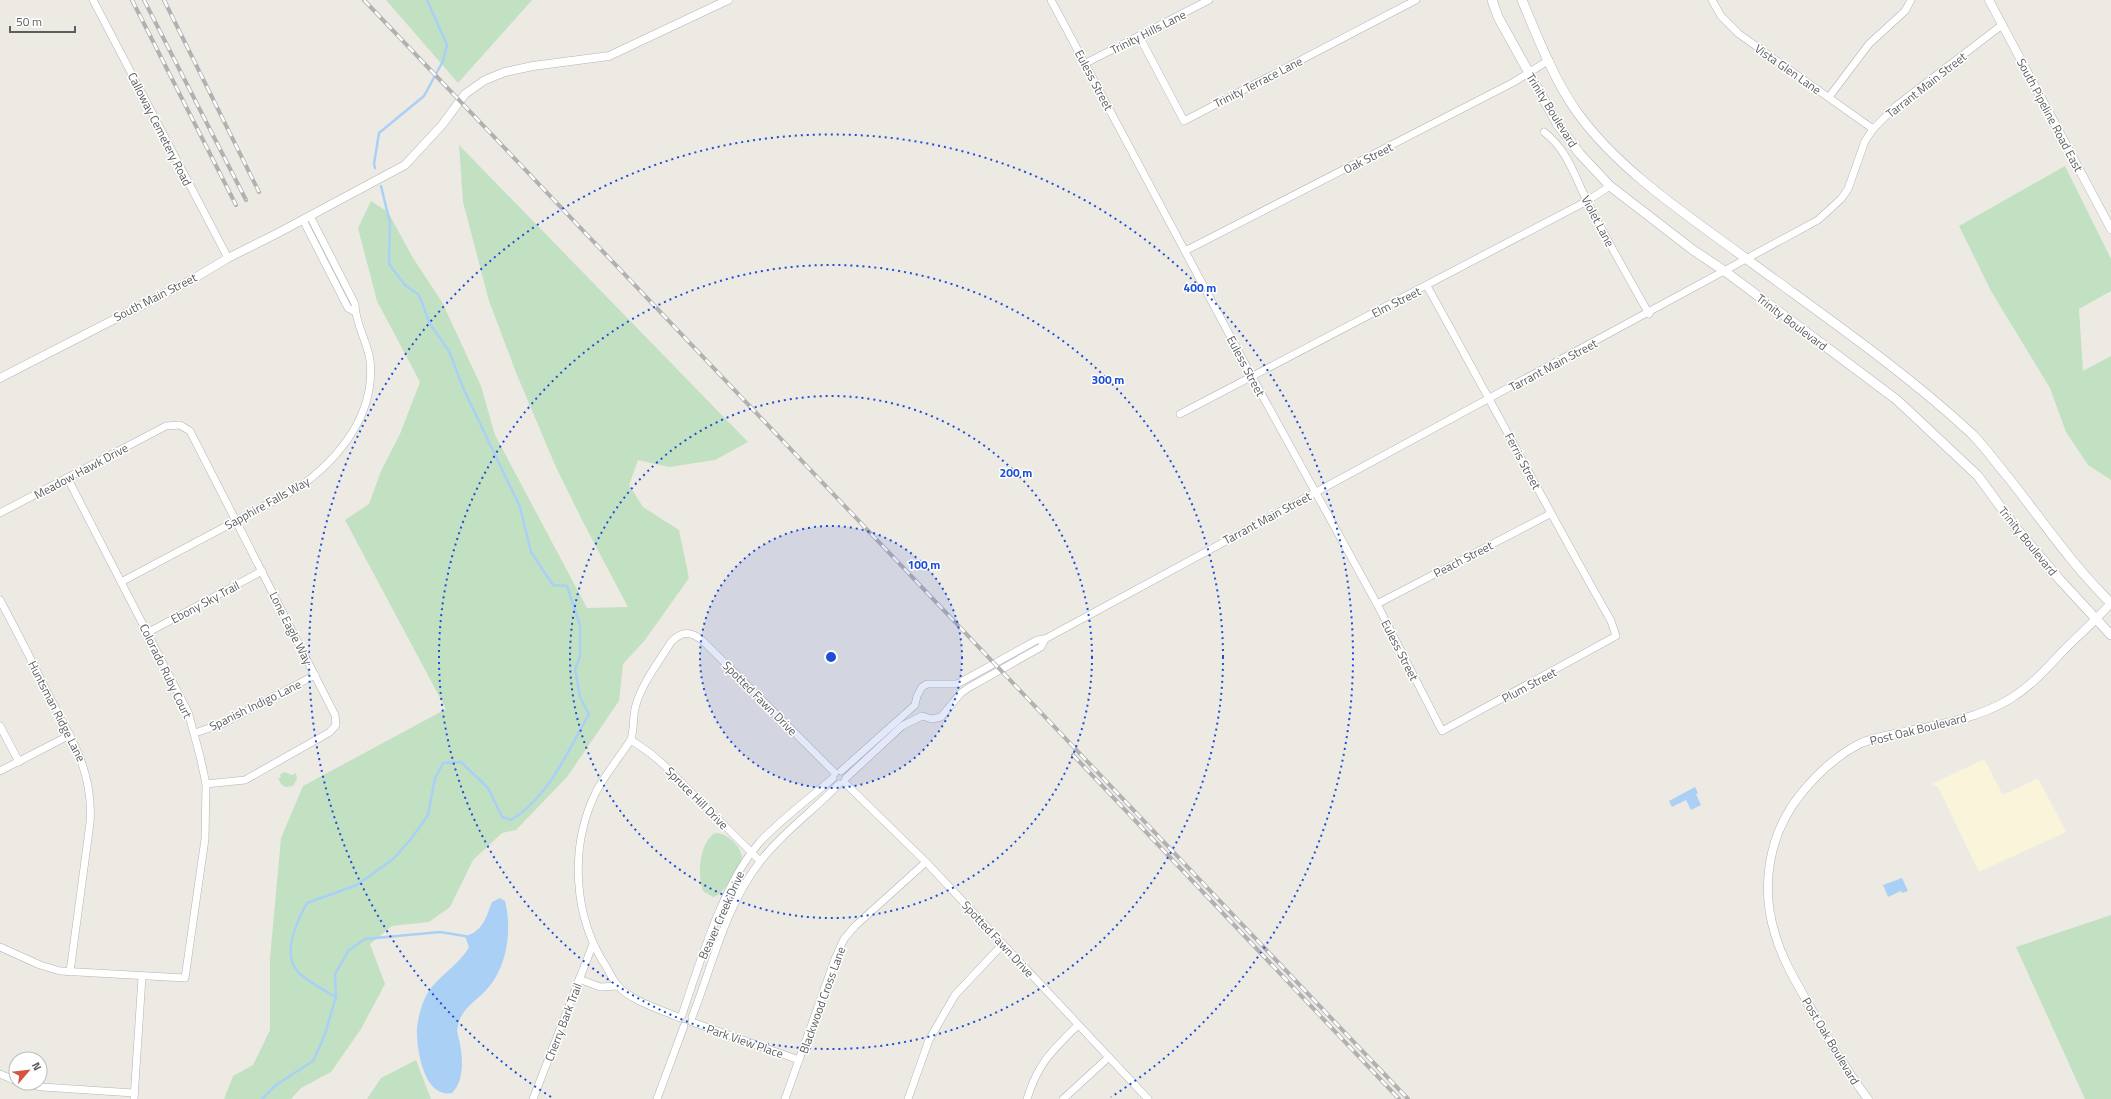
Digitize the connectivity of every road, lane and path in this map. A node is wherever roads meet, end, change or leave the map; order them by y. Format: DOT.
graph roads {
  1 [pos="94,0"];
  2 [pos="728,0"];
  3 [pos="1051,0"];
  4 [pos="1209,0"];
  5 [pos="1416,0"];
  6 [pos="1492,0"];
  7 [pos="1522,0"];
  8 [pos="1712,0"];
  9 [pos="1911,0"];
  10 [pos="1989,0"];
  11 [pos="2002,25"];
  12 [pos="1139,36"];
  13 [pos="1549,60"];
  14 [pos="1086,64"];
  15 [pos="1529,74"];
  16 [pos="1829,97"];
  17 [pos="1873,130"];
  18 [pos="1544,132"];
  19 [pos="1610,186"];
  20 [pos="1587,200"];
  21 [pos="306,218"];
  22 [pos="2111,230"];
  23 [pos="1185,251"];
  24 [pos="228,258"];
  25 [pos="1748,260"];
  26 [pos="1726,272"];
  27 [pos="1427,286"];
  28 [pos="1649,314"];
  29 [pos="1251,375"];
  30 [pos="0,378"];
  31 [pos="1490,398"];
  32 [pos="1180,414"];
  33 [pos="162,429"];
  34 [pos="68,479"];
  35 [pos="1316,492"];
  36 [pos="0,513"];
  37 [pos="1550,514"];
  38 [pos="236,520"];
  39 [pos="262,571"];
  40 [pos="121,582"];
  41 [pos="0,600"];
  42 [pos="2111,603"];
  43 [pos="1376,604"];
  44 [pos="2095,620"];
  45 [pos="147,633"];
  46 [pos="2111,635"];
  47 [pos="1616,636"];
  48 [pos="1045,639"];
  49 [pos="994,664"];
  50 [pos="315,675"];
  51 [pos="915,705"];
  52 [pos="922,716"];
  53 [pos="0,726"];
  54 [pos="1442,731"];
  55 [pos="195,733"];
  56 [pos="70,735"];
  57 [pos="631,740"];
  58 [pos="18,762"];
  59 [pos="0,772"];
  60 [pos="836,774"];
  61 [pos="843,781"];
  62 [pos="206,784"];
  63 [pos="752,853"];
  64 [pos="760,861"];
  65 [pos="926,862"];
  66 [pos="593,944"];
  67 [pos="1002,945"];
  68 [pos="0,948"];
  69 [pos="70,972"];
  70 [pos="142,977"];
  71 [pos="580,979"];
  72 [pos="618,986"];
  73 [pos="681,1016"];
  74 [pos="692,1020"];
  75 [pos="1078,1025"];
  76 [pos="684,1026"];
  77 [pos="1109,1057"];
  78 [pos="799,1060"];
  79 [pos="48,1088"];
  80 [pos="134,1096"];
  81 [pos="533,1099"];
  82 [pos="657,1099"];
  83 [pos="785,1099"];
  84 [pos="908,1099"];
  85 [pos="1027,1099"];
  86 [pos="1063,1099"];
  87 [pos="1148,1099"];
  88 [pos="1868,1099"];
  1 -- 24 [label="street, Calloway Cemetery Road"];
  2 -- 21 [label="street, South Main Street"];
  3 -- 14 [label="street, Euless Street"];
  4 -- 12 [label="street, Trinity Hills Lane"];
  5 -- 12 [label="street, Trinity Terrace Lane"];
  6 -- 15 [label="main road, Trinity Boulevard"];
  7 -- 13 [label="main road, Trinity Boulevard"];
  8 -- 16 [label="street, Vista Glen Lane"];
  9 -- 16 [label="street"];
  10 -- 11 [label="street, South Pipeline Road East"];
  11 -- 17 [label="street, Tarrant Main Street"];
  11 -- 22 [label="street, South Pipeline Road East"];
  12 -- 14 [label="street, Trinity Hills Lane"];
  13 -- 15 [label="street, Oak Street"];
  13 -- 25 [label="main road, Trinity Boulevard"];
  14 -- 23 [label="street, Euless Street"];
  15 -- 19 [label="main road, Trinity Boulevard"];
  15 -- 23 [label="street, Oak Street"];
  16 -- 17 [label="street, Vista Glen Lane"];
  17 -- 25 [label="street, Tarrant Main Street"];
  18 -- 20 [label="street, Violet Lane"];
  19 -- 20 [label="street, Elm Street"];
  19 -- 26 [label="main road, Trinity Boulevard"];
  20 -- 27 [label="street, Elm Street"];
  20 -- 28 [label="street, Violet Lane"];
  21 -- 24 [label="street, South Main Street"];
  21 -- 38 [label="street, Sapphire Falls Way"];
  23 -- 29 [label="street, Euless Street"];
  24 -- 30 [label="street, South Main Street"];
  25 -- 26 [label="street, Tarrant Main Street"];
  25 -- 42 [label="main road, Trinity Boulevard"];
  26 -- 28 [label="street, Tarrant Main Street"];
  26 -- 44 [label="main road, Trinity Boulevard"];
  27 -- 29 [label="street, Elm Street"];
  27 -- 31 [label="street, Ferris Street"];
  28 -- 31 [label="street, Tarrant Main Street"];
  29 -- 32 [label="street, Elm Street"];
  29 -- 35 [label="street, Euless Street"];
  31 -- 35 [label="street, Tarrant Main Street"];
  31 -- 37 [label="street, Ferris Street"];
  33 -- 34 [label="street, Meadow Hawk Drive"];
  33 -- 38 [label="street, Lone Eagle Way"];
  34 -- 36 [label="street, Meadow Hawk Drive"];
  34 -- 40 [label="street, Colorado Ruby Court"];
  35 -- 43 [label="street, Euless Street"];
  35 -- 48 [label="street, Tarrant Main Street"];
  37 -- 43 [label="street, Peach Street"];
  37 -- 47 [label="street, Ferris Street"];
  38 -- 39 [label="street, Lone Eagle Way"];
  38 -- 40 [label="street, Sapphire Falls Way"];
  39 -- 45 [label="street, Ebony Sky Trail"];
  39 -- 50 [label="street, Lone Eagle Way"];
  40 -- 45 [label="street, Colorado Ruby Court"];
  41 -- 56 [label="street, Huntsman Ridge Lane"];
  42 -- 44 [label="street, Post Oak Boulevard"];
  43 -- 54 [label="street, Euless Street"];
  44 -- 46 [label="main road, Trinity Boulevard"];
  44 -- 88 [label="street, Post Oak Boulevard"];
  45 -- 55 [label="street, Colorado Ruby Court"];
  47 -- 54 [label="street, Plum Street"];
  48 -- 49 [label="street, Tarrant Main Street"];
  48 -- 52 [label="street, Tarrant Main Street"];
  49 -- 51 [label="street, Beaver Creek Drive"];
  50 -- 55 [label="street, Spanish Indigo Lane"];
  50 -- 62 [label="street, Lone Eagle Way"];
  51 -- 52 [label="street"];
  51 -- 60 [label="street, Beaver Creek Drive"];
  52 -- 61 [label="street, Beaver Creek Drive"];
  53 -- 58 [label="street"];
  55 -- 62 [label="street, Colorado Ruby Court"];
  56 -- 58 [label="street"];
  56 -- 69 [label="street, Huntsman Ridge Lane"];
  57 -- 60 [label="street, Spotted Fawn Drive"];
  57 -- 63 [label="street, Spruce Hill Drive"];
  57 -- 66 [label="street"];
  58 -- 59 [label="street"];
  60 -- 61 [label="street"];
  60 -- 61 [label="street"];
  60 -- 63 [label="street, Beaver Creek Drive"];
  61 -- 64 [label="street, Beaver Creek Drive"];
  61 -- 65 [label="street, Spotted Fawn Drive"];
  62 -- 70 [label="street, Colorado Ruby Court"];
  63 -- 64 [label="street, Spruce Hill Drive"];
  63 -- 73 [label="street, Beaver Creek Drive"];
  64 -- 74 [label="street, Beaver Creek Drive"];
  65 -- 67 [label="street, Spotted Fawn Drive"];
  65 -- 78 [label="street, Blackwood Cross Lane"];
  66 -- 71 [label="street, Cherry Bark Trail"];
  66 -- 72 [label="street"];
  67 -- 75 [label="street, Spotted Fawn Drive"];
  67 -- 84 [label="street"];
  68 -- 69 [label="street"];
  69 -- 70 [label="street"];
  70 -- 80 [label="street"];
  71 -- 72 [label="street"];
  71 -- 81 [label="street, Cherry Bark Trail"];
  72 -- 73 [label="street"];
  73 -- 74 [label="street"];
  73 -- 76 [label="street"];
  74 -- 76 [label="street"];
  74 -- 78 [label="street, Park View Place"];
  75 -- 77 [label="street, Spotted Fawn Drive"];
  75 -- 85 [label="street"];
  76 -- 82 [label="street"];
  77 -- 86 [label="street"];
  77 -- 87 [label="street, Spotted Fawn Drive"];
  78 -- 83 [label="street, Blackwood Cross Lane"];
  79 -- 80 [label="street"];
}
